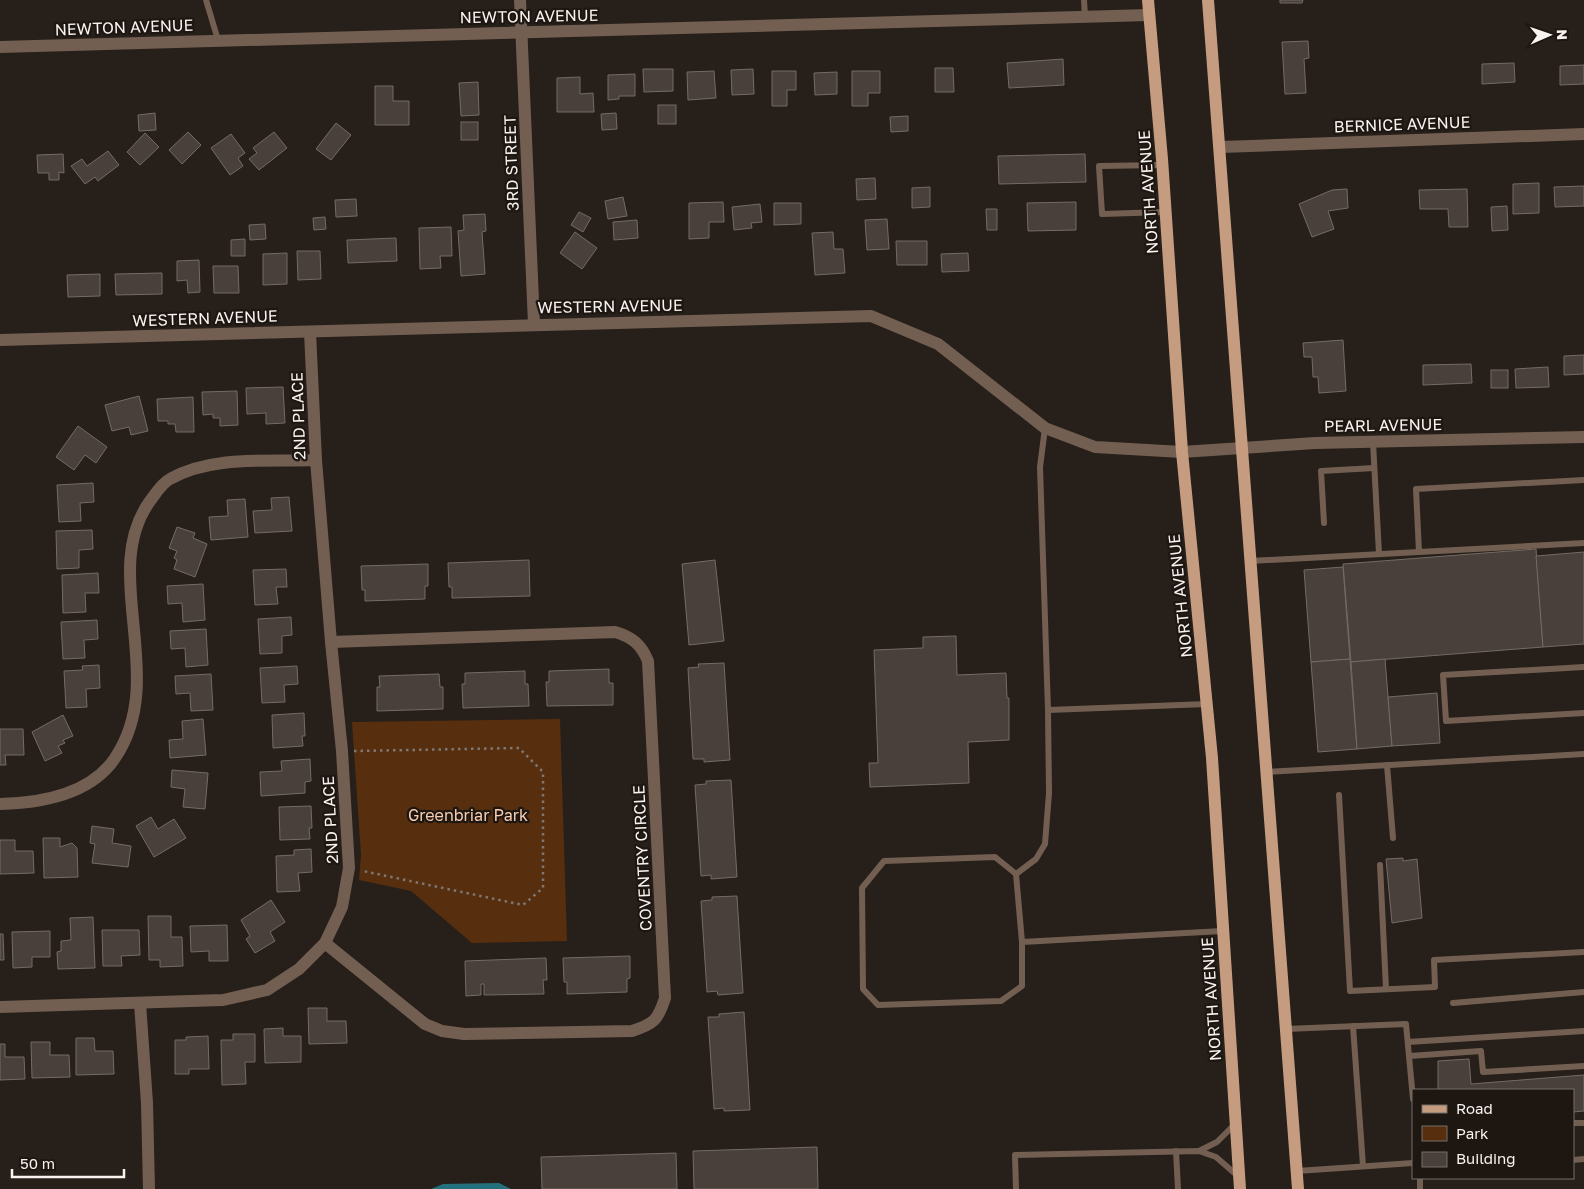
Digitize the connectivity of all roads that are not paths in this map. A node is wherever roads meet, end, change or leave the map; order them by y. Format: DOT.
graph roads {
  1 [pos="206,0"];
  2 [pos="520,0"];
  3 [pos="1084,0"];
  4 [pos="1148,0"];
  5 [pos="1208,0"];
  6 [pos="1149,15"];
  7 [pos="1085,17"];
  8 [pos="521,33"];
  9 [pos="218,40"];
  10 [pos="0,47"];
  11 [pos="1584,134"];
  12 [pos="1221,147"];
  13 [pos="1162,164"];
  14 [pos="1166,212"];
  15 [pos="534,324"];
  16 [pos="310,332"];
  17 [pos="0,340"];
  18 [pos="1045,428"];
  19 [pos="1584,437"];
  20 [pos="1372,442"];
  21 [pos="1242,449"];
  22 [pos="1182,452"];
  23 [pos="316,460"];
  24 [pos="1374,468"];
  25 [pos="1584,480"];
  26 [pos="1324,523"];
  27 [pos="1584,543"];
  28 [pos="1419,552"];
  29 [pos="1379,554"];
  30 [pos="1250,561"];
  31 [pos="330,642"];
  32 [pos="1584,667"];
  33 [pos="1207,704"];
  34 [pos="1048,710"];
  35 [pos="1584,713"];
  36 [pos="1584,754"];
  37 [pos="1387,765"];
  38 [pos="1266,772"];
  39 [pos="1339,795"];
  40 [pos="0,804"];
  41 [pos="1393,838"];
  42 [pos="1380,865"];
  43 [pos="1016,874"];
  44 [pos="1222,932"];
  45 [pos="1022,942"];
  46 [pos="326,944"];
  47 [pos="1584,952"];
  48 [pos="1386,989"];
  49 [pos="1584,992"];
  50 [pos="1453,1002"];
  51 [pos="140,1003"];
  52 [pos="0,1007"];
  53 [pos="1353,1026"];
  54 [pos="1286,1029"];
  55 [pos="1584,1031"];
  56 [pos="1408,1042"];
  57 [pos="1409,1056"];
  58 [pos="1584,1066"];
  59 [pos="1412,1089"];
  60 [pos="1236,1124"];
  61 [pos="1176,1151"];
  62 [pos="1198,1151"];
  63 [pos="1412,1163"];
  64 [pos="1363,1166"];
  65 [pos="1297,1171"];
  66 [pos="1240,1183"];
  67 [pos="149,1189"];
  68 [pos="1016,1189"];
  69 [pos="1178,1189"];
  70 [pos="1298,1189"];
  1 -- 9 [label="lane"];
  2 -- 8 [label="street, 3RD STREET"];
  3 -- 7 [label="lane"];
  4 -- 6 [label="main road, NORTH AVENUE"];
  5 -- 12 [label="main road"];
  6 -- 7 [label="street, NEWTON AVENUE"];
  6 -- 13 [label="main road, NORTH AVENUE"];
  7 -- 8 [label="street, NEWTON AVENUE"];
  8 -- 9 [label="street, NEWTON AVENUE"];
  8 -- 15 [label="street, 3RD STREET"];
  9 -- 10 [label="street, NEWTON AVENUE"];
  11 -- 12 [label="street, BERNICE AVENUE"];
  12 -- 21 [label="main road"];
  13 -- 14 [label="main road, NORTH AVENUE"];
  13 -- 14 [label="lane"];
  14 -- 22 [label="main road, NORTH AVENUE"];
  15 -- 16 [label="street, WESTERN AVENUE"];
  15 -- 18 [label="street, WESTERN AVENUE"];
  16 -- 17 [label="street, WESTERN AVENUE"];
  16 -- 23 [label="street, 2ND PLACE"];
  18 -- 22 [label="street, WESTERN AVENUE"];
  18 -- 34 [label="lane"];
  19 -- 20 [label="street, PEARL AVENUE"];
  20 -- 21 [label="street, PEARL AVENUE"];
  20 -- 24 [label="lane"];
  21 -- 22 [label="street, PEARL AVENUE"];
  21 -- 30 [label="main road"];
  22 -- 33 [label="main road, NORTH AVENUE"];
  23 -- 31 [label="street, 2ND PLACE"];
  23 -- 40 [label="street"];
  24 -- 26 [label="lane"];
  24 -- 29 [label="lane"];
  25 -- 28 [label="lane"];
  27 -- 28 [label="lane"];
  28 -- 29 [label="lane"];
  29 -- 30 [label="lane"];
  30 -- 38 [label="main road"];
  31 -- 46 [label="street, 2ND PLACE"];
  31 -- 46 [label="street, COVENTRY CIRCLE"];
  32 -- 35 [label="lane"];
  33 -- 34 [label="lane"];
  33 -- 44 [label="main road, NORTH AVENUE"];
  34 -- 43 [label="lane"];
  36 -- 37 [label="lane"];
  37 -- 38 [label="lane"];
  37 -- 41 [label="lane"];
  38 -- 54 [label="main road"];
  39 -- 48 [label="lane"];
  42 -- 48 [label="lane"];
  43 -- 45 [label="lane"];
  43 -- 45 [label="lane"];
  44 -- 45 [label="lane"];
  44 -- 60 [label="main road, NORTH AVENUE"];
  46 -- 51 [label="street, 2ND PLACE"];
  47 -- 48 [label="lane"];
  49 -- 50 [label="lane"];
  51 -- 52 [label="street, 2ND PLACE"];
  51 -- 67 [label="street"];
  53 -- 54 [label="lane"];
  53 -- 56 [label="lane"];
  53 -- 64 [label="lane"];
  54 -- 65 [label="main road"];
  55 -- 56 [label="lane"];
  56 -- 57 [label="lane"];
  57 -- 58 [label="lane"];
  57 -- 59 [label="lane"];
  60 -- 62 [label="lane"];
  60 -- 66 [label="main road, NORTH AVENUE"];
  61 -- 62 [label="lane"];
  61 -- 68 [label="lane"];
  61 -- 69 [label="lane"];
  62 -- 66 [label="lane"];
  63 -- 64 [label="lane"];
  64 -- 65 [label="lane"];
  65 -- 70 [label="main road"];
}
